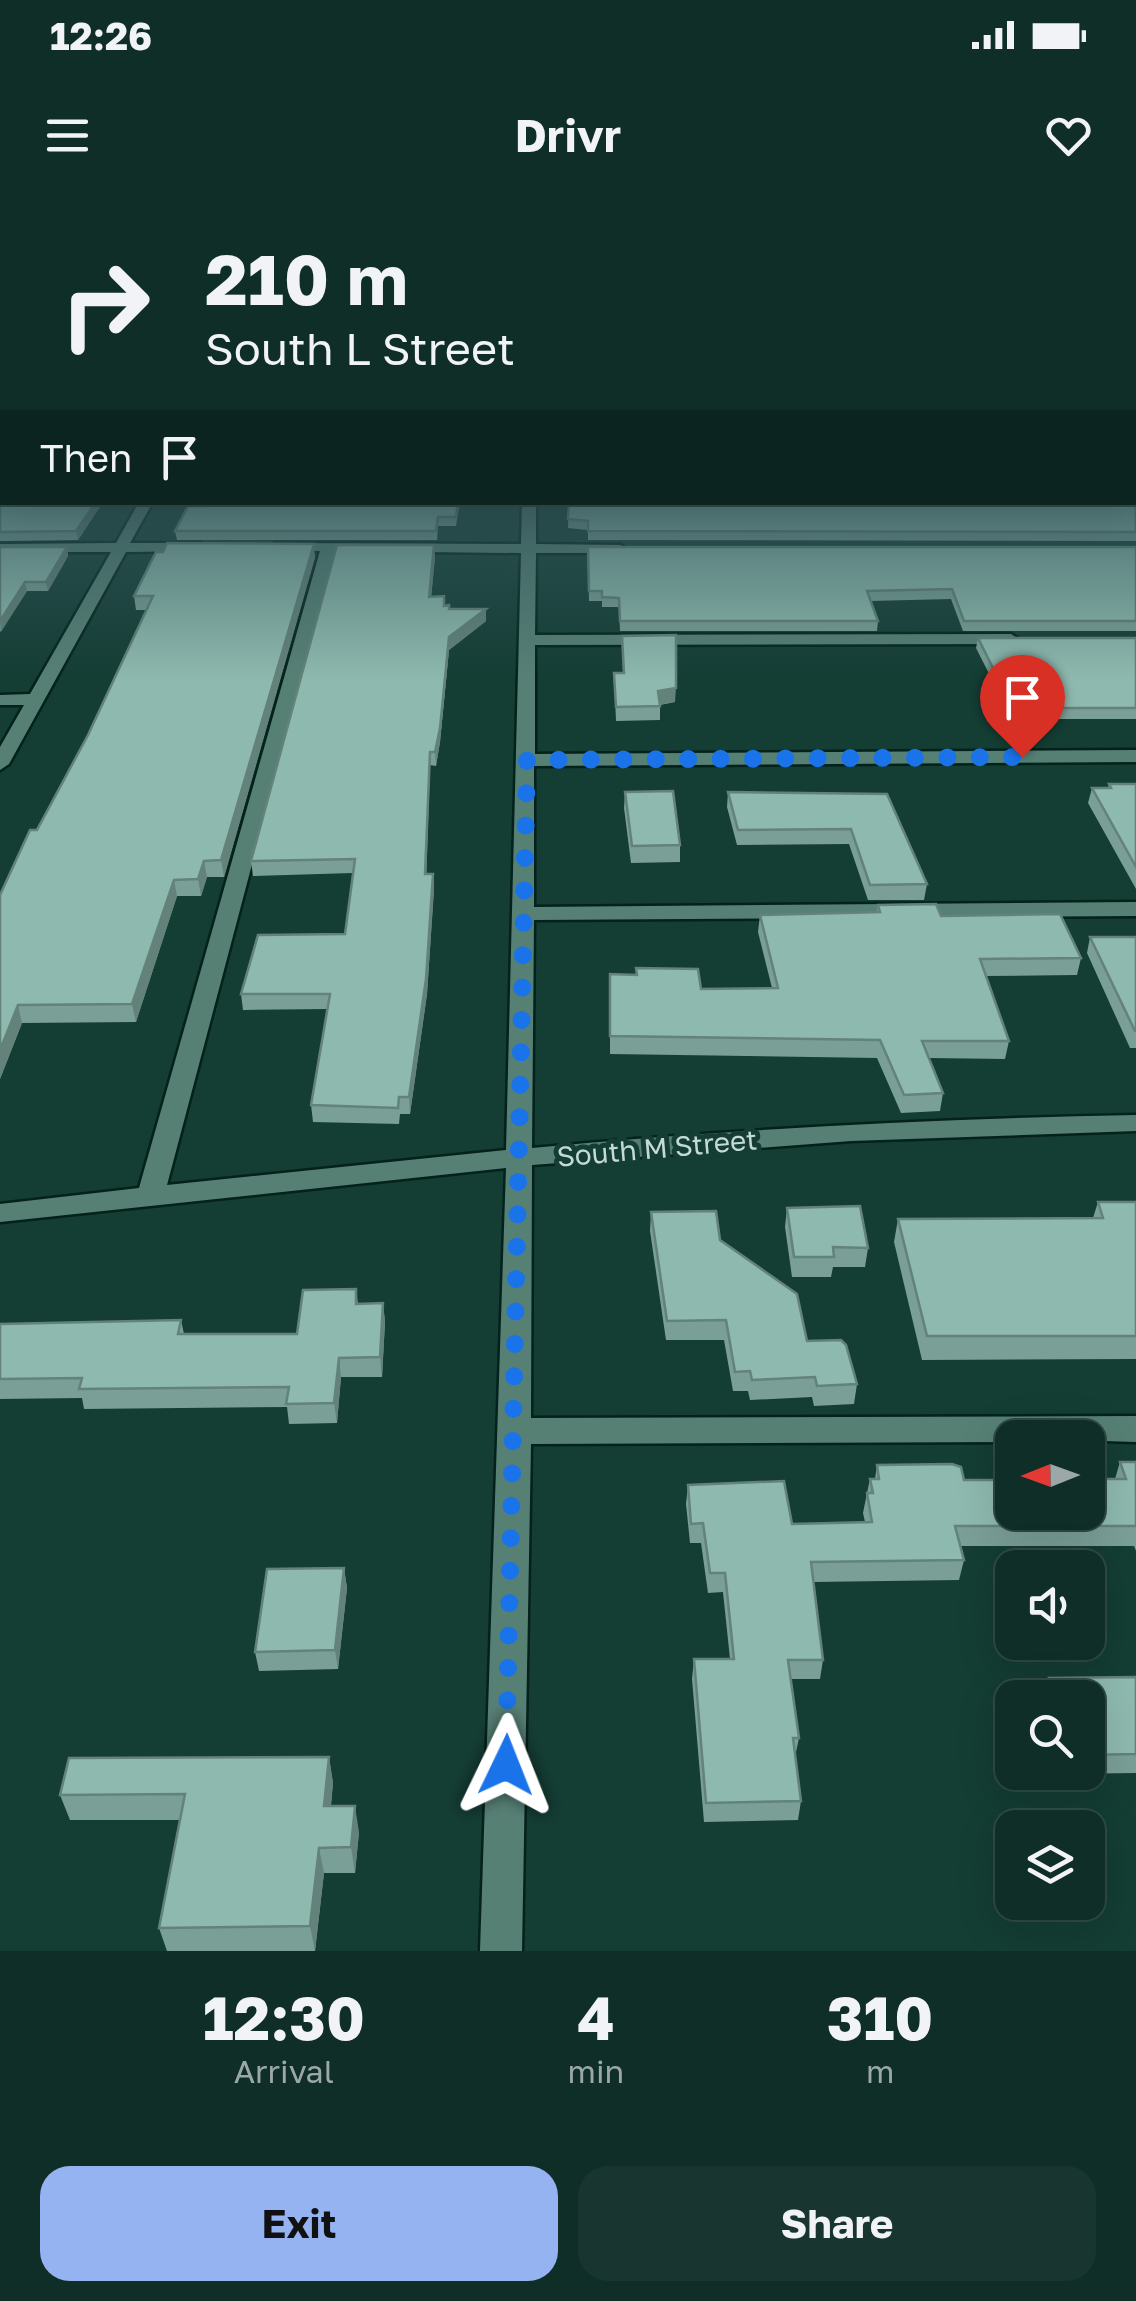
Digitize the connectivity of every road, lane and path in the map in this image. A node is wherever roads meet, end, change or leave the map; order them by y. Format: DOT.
graph roads {
  1 [pos="137,517"];
  2 [pos="528,517"];
  3 [pos="221,546"];
  4 [pos="257,546"];
  5 [pos="329,546"];
  6 [pos="120,547"];
  7 [pos="0,548"];
  8 [pos="527,548"];
  9 [pos="637,549"];
  10 [pos="1038,639"];
  11 [pos="528,640"];
  12 [pos="36,699"];
  13 [pos="0,700"];
  14 [pos="1136,756"];
  15 [pos="527,760"];
  16 [pos="0,764"];
  17 [pos="1136,909"];
  18 [pos="524,914"];
  19 [pos="1136,1123"];
  20 [pos="519,1161"];
  21 [pos="150,1197"];
  22 [pos="0,1213"];
  23 [pos="1136,1429"];
  24 [pos="515,1431"];
  25 [pos="501,1951"];
  1 -- 6 [label="street"];
  2 -- 8 [label="street"];
  3 -- 6 [label="street"];
  4 -- 5 [label="street"];
  5 -- 8 [label="street"];
  5 -- 21 [label="street"];
  6 -- 7 [label="street"];
  6 -- 12 [label="street"];
  8 -- 9 [label="street"];
  8 -- 11 [label="street"];
  10 -- 11 [label="street"];
  11 -- 15 [label="street"];
  12 -- 13 [label="street"];
  12 -- 16 [label="street"];
  14 -- 15 [label="street"];
  15 -- 18 [label="street"];
  17 -- 18 [label="street"];
  18 -- 20 [label="street"];
  19 -- 20 [label="street, South M Street"];
  20 -- 21 [label="street, South M Street"];
  20 -- 24 [label="street"];
  21 -- 22 [label="street, South M Street"];
  23 -- 24 [label="street"];
  24 -- 25 [label="street"];
}
